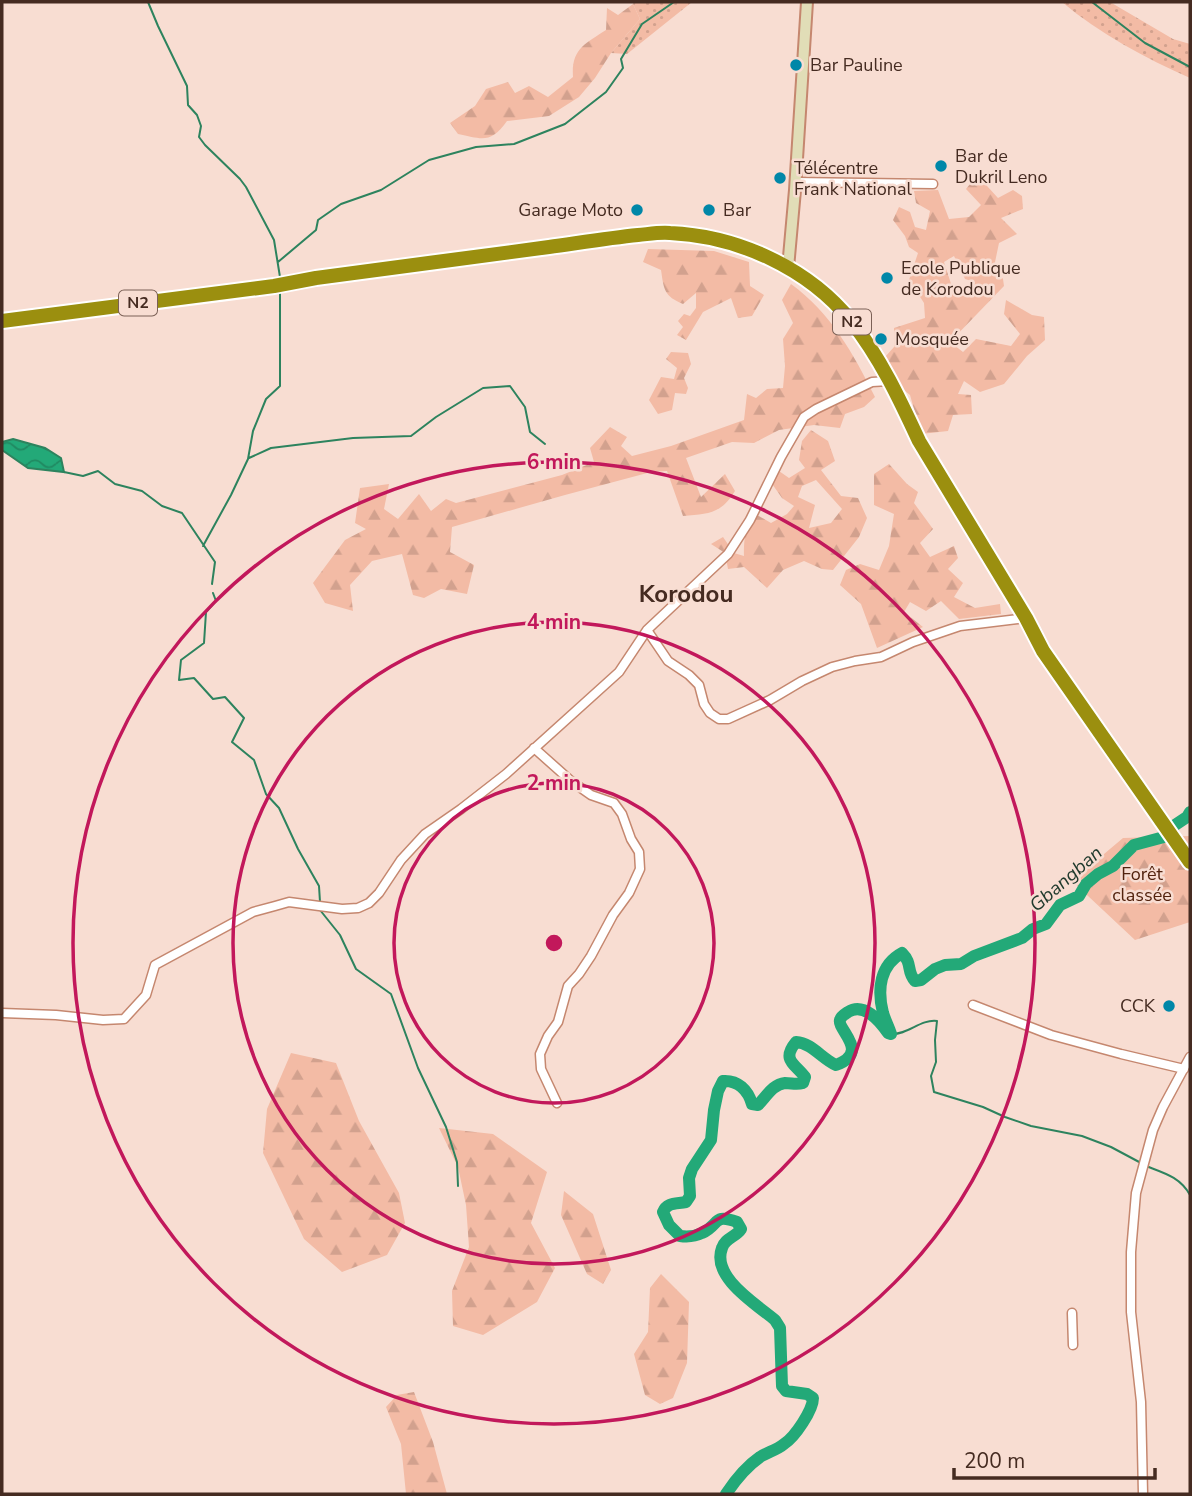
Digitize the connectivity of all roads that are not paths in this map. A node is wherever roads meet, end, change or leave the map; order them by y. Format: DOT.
graph roads {
  1 [pos="807,2"];
  2 [pos="795,182"];
  3 [pos="933,184"];
  4 [pos="788,268"];
  5 [pos="2,321"];
  6 [pos="889,381"];
  7 [pos="1026,618"];
  8 [pos="647,630"];
  9 [pos="534,748"];
  10 [pos="1190,862"];
  11 [pos="973,1005"];
  12 [pos="2,1013"];
  13 [pos="1190,1057"];
  14 [pos="1184,1069"];
  15 [pos="557,1103"];
  16 [pos="1072,1313"];
  17 [pos="1073,1345"];
  18 [pos="1143,1494"];
  1 -- 2 [label="street"];
  2 -- 3 [label="street"];
  2 -- 4 [label="street"];
  4 -- 5 [label="highway, N2"];
  4 -- 6 [label="highway, N2"];
  6 -- 7 [label="highway, N2"];
  6 -- 8 [label="street"];
  7 -- 8 [label="street"];
  7 -- 10 [label="highway, N2"];
  8 -- 9 [label="street"];
  9 -- 12 [label="street"];
  9 -- 15 [label="street"];
  11 -- 14 [label="street"];
  13 -- 14 [label="street"];
  14 -- 18 [label="street"];
  16 -- 17 [label="street"];
}
